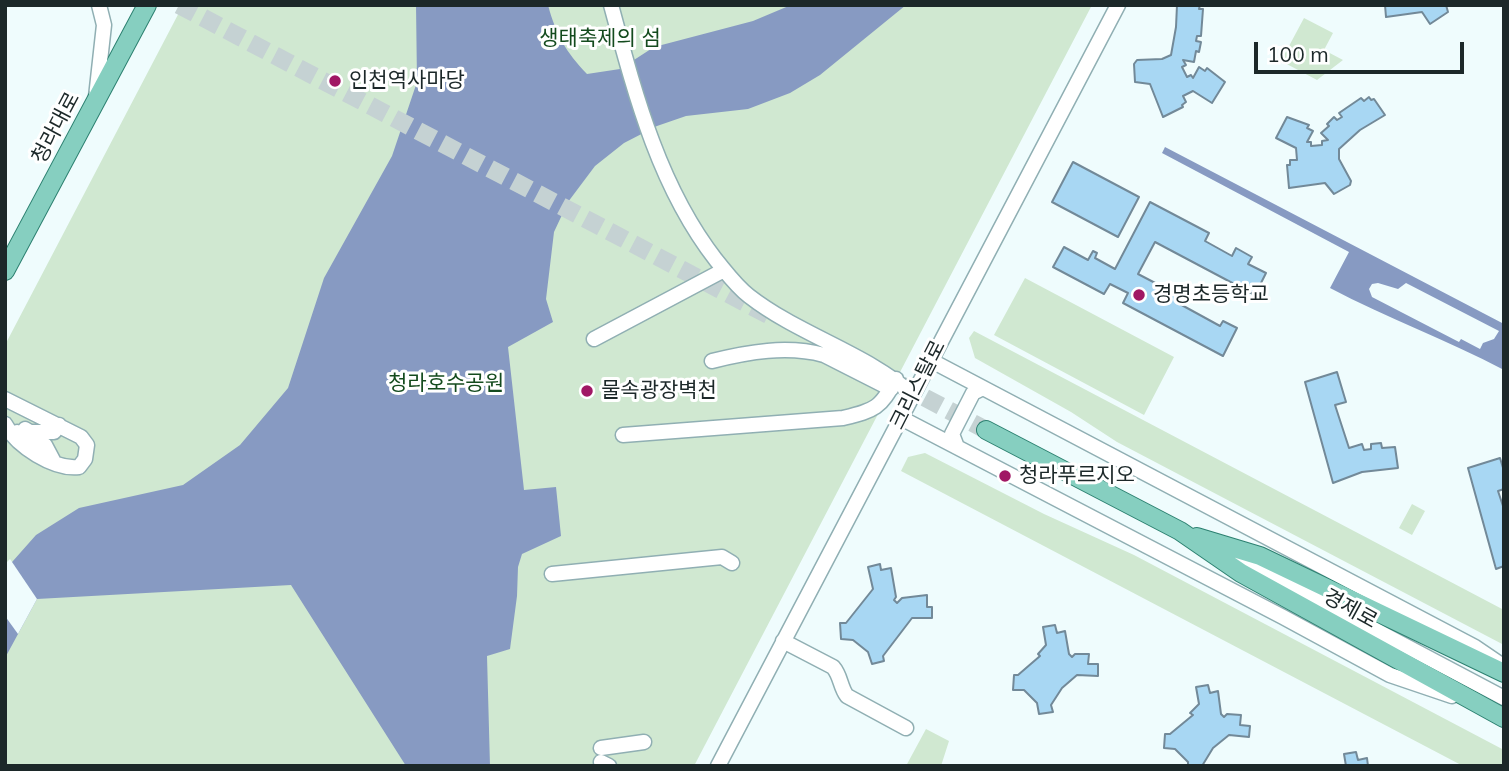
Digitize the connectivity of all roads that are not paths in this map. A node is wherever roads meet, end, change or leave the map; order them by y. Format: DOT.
graph roads {
  1 [pos="99,5"];
  2 [pos="147,5"];
  3 [pos="611,5"];
  4 [pos="1118,5"];
  5 [pos="95,104"];
  6 [pos="724,270"];
  7 [pos="5,271"];
  8 [pos="594,339"];
  9 [pos="930,360"];
  10 [pos="712,361"];
  11 [pos="893,384"];
  12 [pos="983,388"];
  13 [pos="913,395"];
  14 [pos="5,399"];
  15 [pos="901,418"];
  16 [pos="6,423"];
  17 [pos="59,425"];
  18 [pos="986,430"];
  19 [pos="623,435"];
  20 [pos="957,447"];
  21 [pos="1180,531"];
  22 [pos="1198,537"];
  23 [pos="732,564"];
  24 [pos="552,574"];
  25 [pos="783,641"];
  26 [pos="1504,667"];
  27 [pos="1504,673"];
  28 [pos="1504,698"];
  29 [pos="1482,706"];
  30 [pos="1504,718"];
  31 [pos="906,728"];
  32 [pos="644,742"];
  33 [pos="604,759"];
  34 [pos="718,766"];
  1 -- 5 [label="street"];
  2 -- 5 [label="main road, 청라대로"];
  3 -- 6 [label="street"];
  4 -- 9 [label="street, 크리스탈로"];
  5 -- 7 [label="main road, 청라대로"];
  6 -- 8 [label="street"];
  6 -- 11 [label="street"];
  9 -- 12 [label="street"];
  9 -- 13 [label="street, 크리스탈로"];
  10 -- 11 [label="street"];
  11 -- 13 [label="street"];
  11 -- 19 [label="street"];
  12 -- 20 [label="street"];
  12 -- 26 [label="street"];
  13 -- 15 [label="street, 크리스탈로"];
  14 -- 17 [label="street"];
  15 -- 20 [label="street"];
  15 -- 25 [label="street, 크리스탈로"];
  16 -- 17 [label="street"];
  16 -- 17 [label="street"];
  18 -- 21 [label="main road, 경제로"];
  20 -- 29 [label="street"];
  21 -- 22 [label="main road, 경제로"];
  21 -- 29 [label="main road, 경제로"];
  22 -- 27 [label="main road, 경제로"];
  22 -- 28 [label="street"];
  23 -- 24 [label="street"];
  25 -- 31 [label="street"];
  25 -- 34 [label="street, 크리스탈로"];
  29 -- 30 [label="main road, 경제로"];
  32 -- 33 [label="street"];
}
